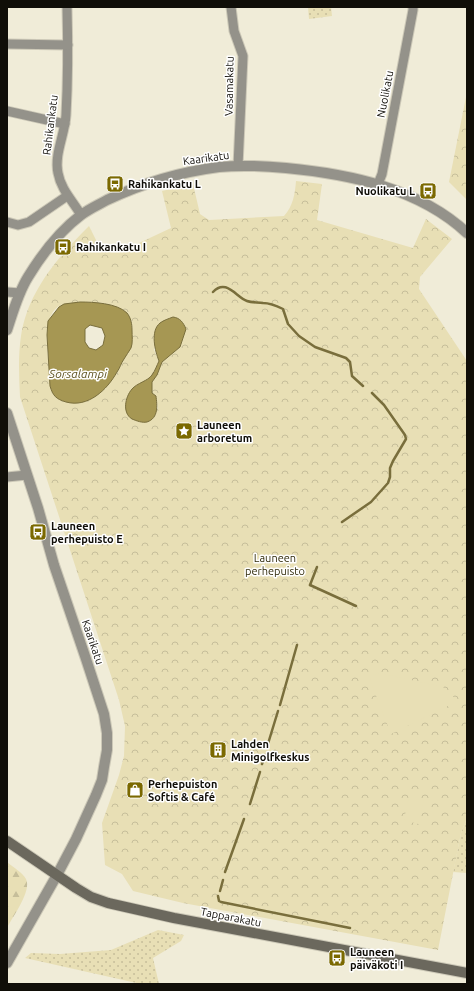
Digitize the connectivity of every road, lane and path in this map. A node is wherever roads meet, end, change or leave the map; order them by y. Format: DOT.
graph roads {
  1 [pos="67,7"];
  2 [pos="231,7"];
  3 [pos="413,7"];
  4 [pos="7,44"];
  5 [pos="68,45"];
  6 [pos="7,111"];
  7 [pos="65,124"];
  8 [pos="238,166"];
  9 [pos="378,184"];
  10 [pos="67,196"];
  11 [pos="81,216"];
  12 [pos="7,222"];
  13 [pos="467,233"];
  14 [pos="7,292"];
  15 [pos="20,294"];
  16 [pos="7,330"];
  17 [pos="7,413"];
  18 [pos="27,475"];
  19 [pos="7,477"];
  20 [pos="7,841"];
  21 [pos="57,875"];
  22 [pos="10,950"];
  23 [pos="7,962"];
  24 [pos="467,973"];
  1 -- 5 [label="street, Rahikankatu"];
  2 -- 8 [label="street, Vasamakatu"];
  3 -- 9 [label="street, Nuolikatu"];
  4 -- 5 [label="street"];
  5 -- 7 [label="street, Rahikankatu"];
  6 -- 7 [label="street"];
  7 -- 10 [label="street, Rahikankatu"];
  8 -- 9 [label="street, Kaarikatu"];
  8 -- 11 [label="street, Kaarikatu"];
  9 -- 13 [label="street, Kaarikatu"];
  10 -- 11 [label="street, Rahikankatu"];
  10 -- 12 [label="street"];
  11 -- 15 [label="street, Kaarikatu"];
  14 -- 15 [label="street"];
  15 -- 16 [label="street, Kaarikatu"];
  17 -- 18 [label="street, Kaarikatu"];
  18 -- 19 [label="street"];
  18 -- 21 [label="street, Kaarikatu"];
  20 -- 21 [label="main road, Tapparakatu"];
  21 -- 22 [label="street, Kaarikatu"];
  21 -- 24 [label="main road, Tapparakatu"];
  22 -- 23 [label="street, Kaarikatu"];
}
